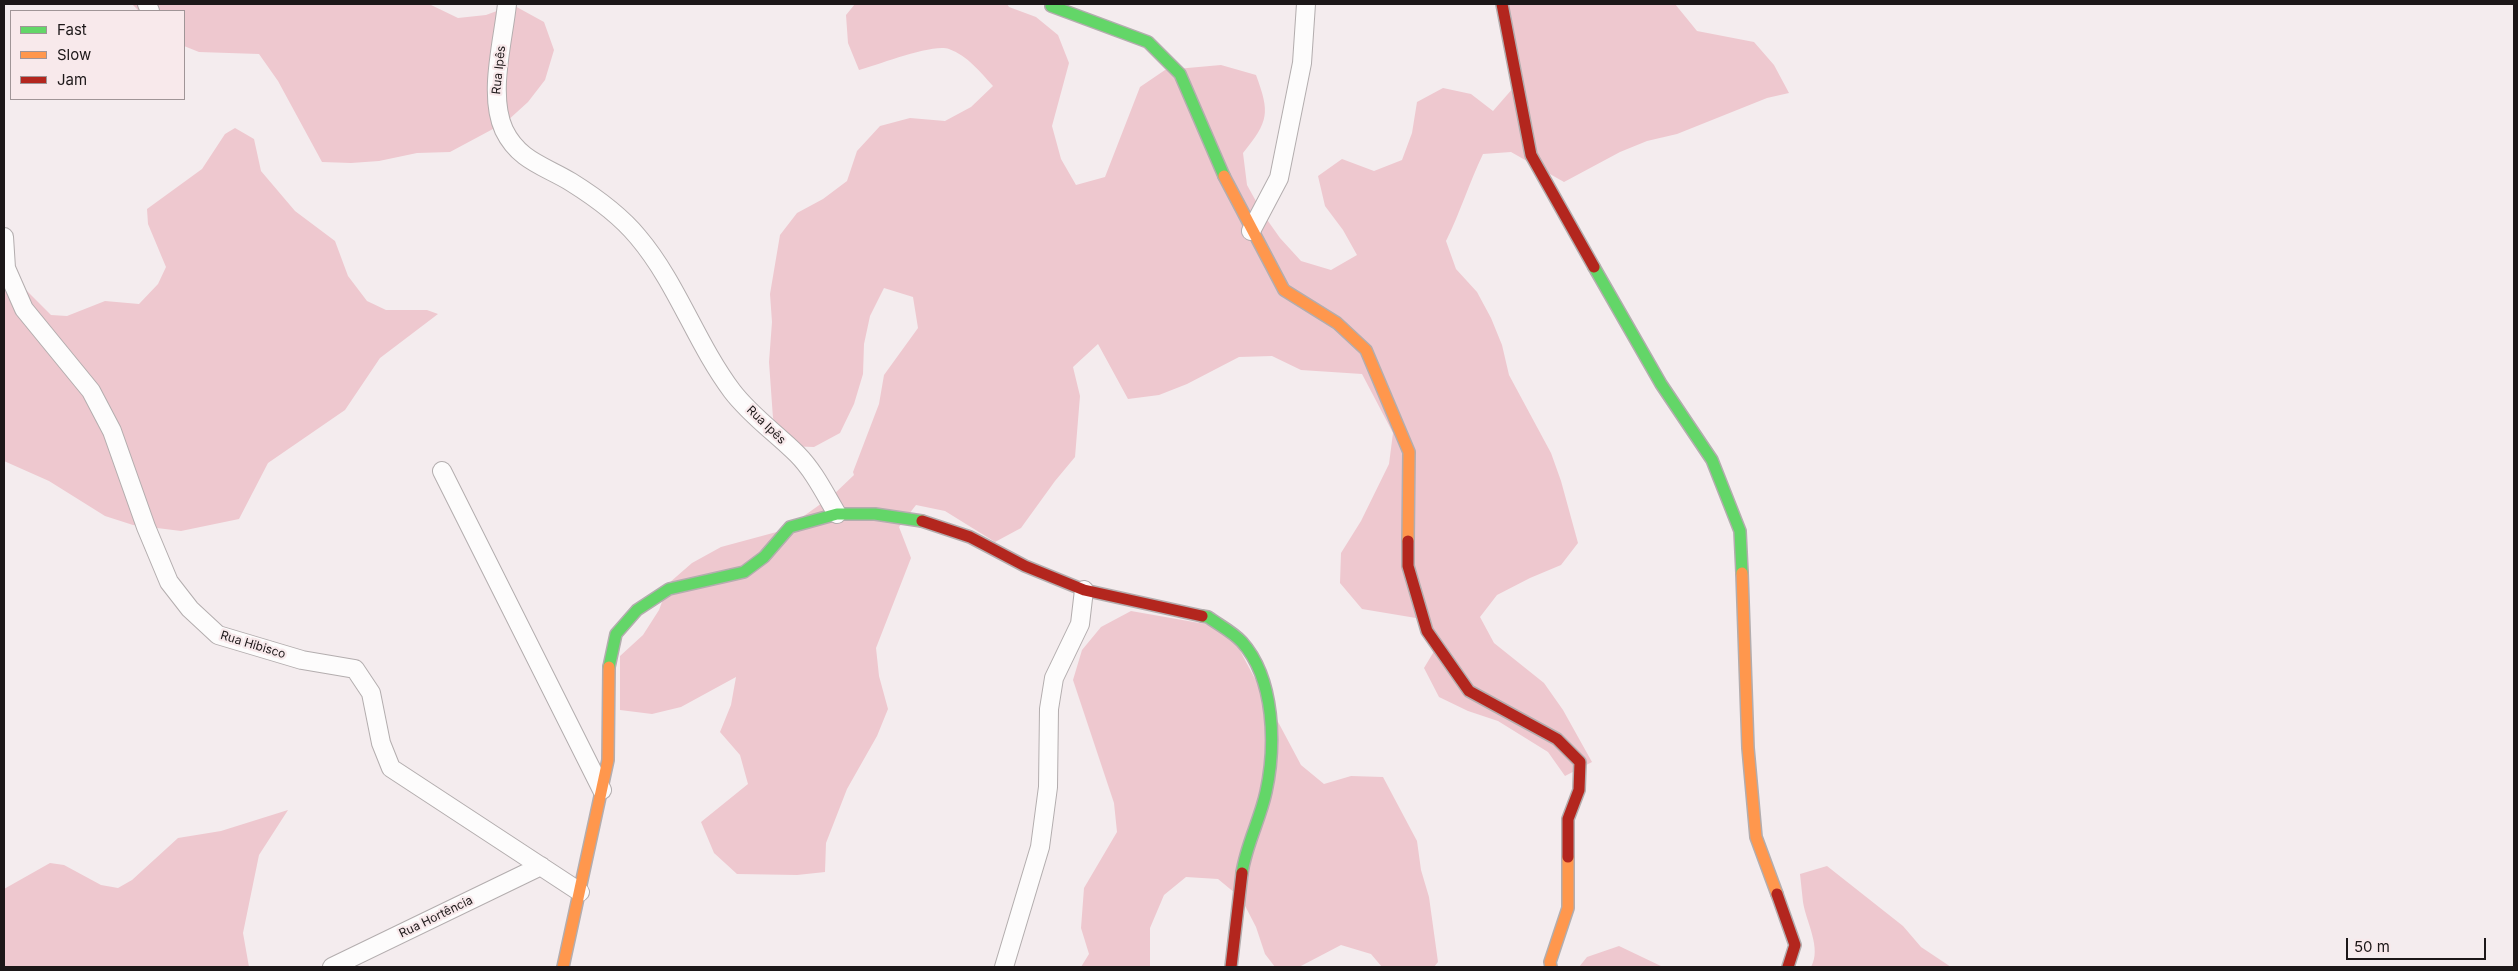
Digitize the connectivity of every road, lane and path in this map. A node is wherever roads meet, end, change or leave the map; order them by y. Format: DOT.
graph roads {
  1 [pos="507,4"];
  2 [pos="1049,4"];
  3 [pos="1306,4"];
  4 [pos="1502,4"];
  5 [pos="1251,231"];
  6 [pos="4,237"];
  7 [pos="442,471"];
  8 [pos="837,514"];
  9 [pos="1084,590"];
  10 [pos="602,790"];
  11 [pos="541,866"];
  12 [pos="580,892"];
  13 [pos="332,967"];
  14 [pos="563,967"];
  15 [pos="1004,967"];
  16 [pos="1231,967"];
  17 [pos="1551,967"];
  18 [pos="1788,967"];
  1 -- 8 [label="street, Rua Ipês"];
  2 -- 5 [label="street"];
  3 -- 5 [label="street"];
  4 -- 18 [label="street"];
  5 -- 17 [label="street"];
  6 -- 11 [label="street, Rua Hibisco"];
  7 -- 10 [label="street"];
  8 -- 9 [label="street"];
  8 -- 10 [label="street"];
  9 -- 15 [label="street"];
  9 -- 16 [label="street"];
  10 -- 12 [label="street"];
  11 -- 12 [label="street, Rua Hibisco"];
  11 -- 13 [label="street, Rua Hortência"];
  12 -- 14 [label="street"];
}
